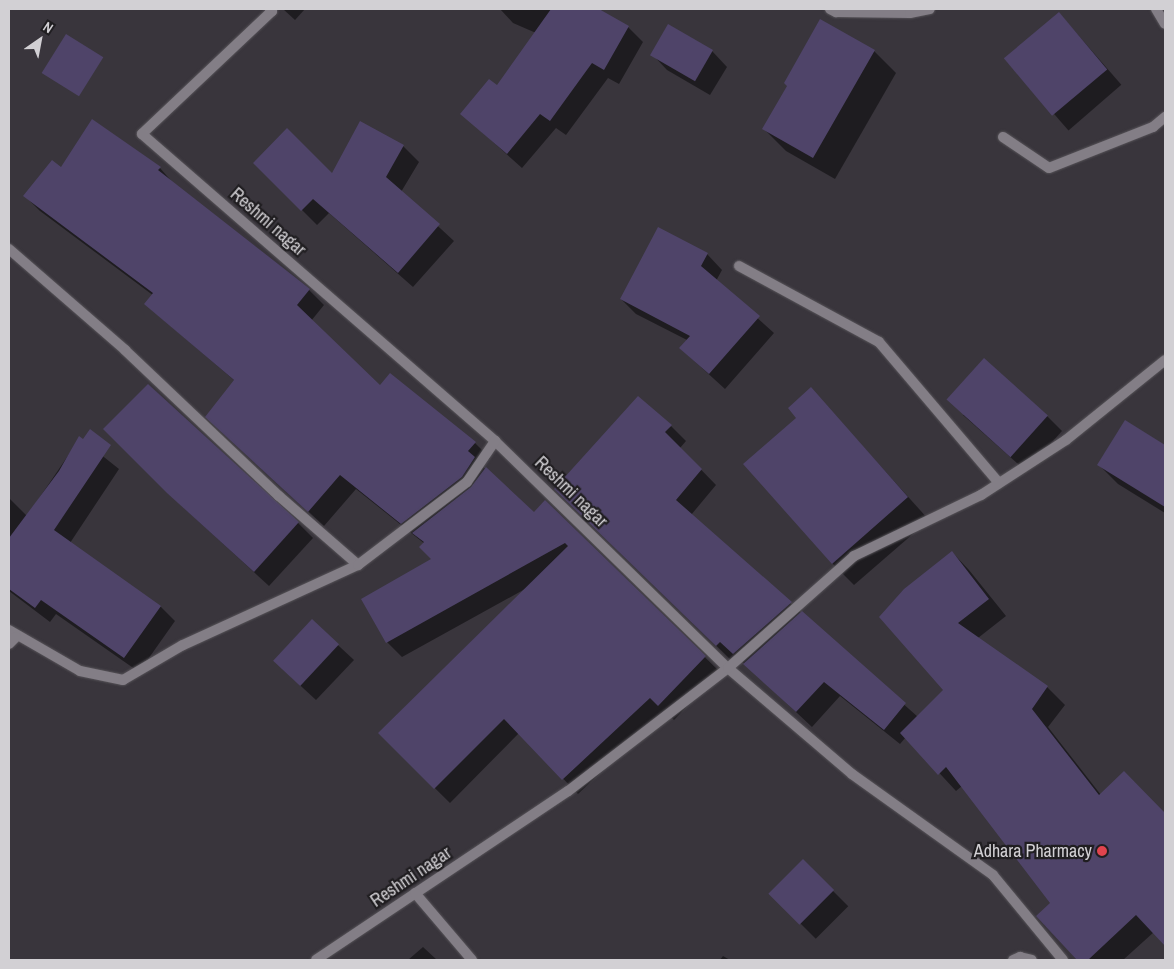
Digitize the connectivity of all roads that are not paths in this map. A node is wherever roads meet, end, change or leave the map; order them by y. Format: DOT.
graph roads {
  1 [pos="270,9"];
  2 [pos="830,9"];
  3 [pos="930,9"];
  4 [pos="1156,9"];
  5 [pos="1165,24"];
  6 [pos="1165,117"];
  7 [pos="1003,137"];
  8 [pos="9,249"];
  9 [pos="739,266"];
  10 [pos="1165,360"];
  11 [pos="495,441"];
  12 [pos="999,483"];
  13 [pos="358,565"];
  14 [pos="11,637"];
  15 [pos="728,668"];
  16 [pos="415,894"];
  17 [pos="316,960"];
  18 [pos="472,960"];
  19 [pos="1014,960"];
  20 [pos="1032,960"];
  21 [pos="1063,960"];
  1 -- 11 [label="street, Reshmi nagar"];
  2 -- 3 [label="street"];
  4 -- 5 [label="street"];
  6 -- 7 [label="street"];
  8 -- 13 [label="street"];
  9 -- 12 [label="street"];
  10 -- 12 [label="street"];
  11 -- 13 [label="street"];
  11 -- 15 [label="street, Reshmi nagar"];
  12 -- 15 [label="street"];
  13 -- 14 [label="street"];
  15 -- 16 [label="street, Reshmi nagar"];
  15 -- 21 [label="street"];
  16 -- 17 [label="street, Reshmi nagar"];
  16 -- 18 [label="street"];
  19 -- 20 [label="street"];
}
